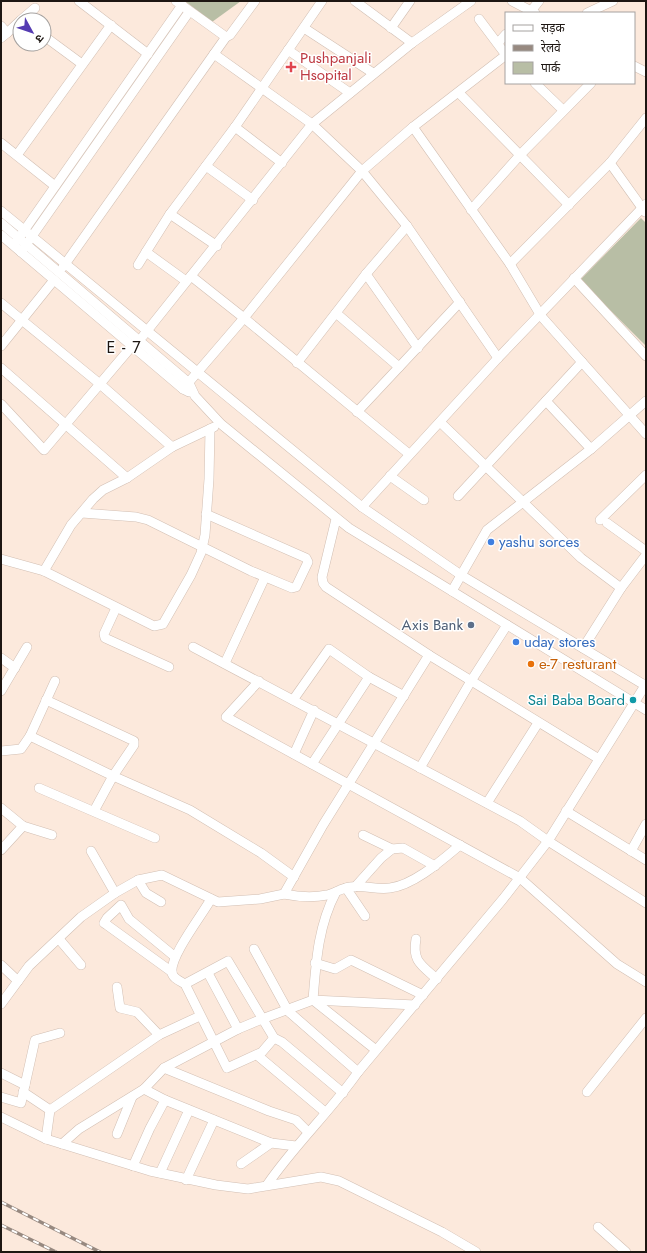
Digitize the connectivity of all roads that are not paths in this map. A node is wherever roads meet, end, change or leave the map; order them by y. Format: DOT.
graph roads {
  1 [pos="79,1"];
  2 [pos="255,1"];
  3 [pos="322,1"];
  4 [pos="354,1"];
  5 [pos="371,1"];
  6 [pos="410,1"];
  7 [pos="471,1"];
  8 [pos="512,1"];
  9 [pos="539,1"];
  10 [pos="613,1"];
  11 [pos="179,3"];
  12 [pos="35,8"];
  13 [pos="365,9"];
  14 [pos="529,11"];
  15 [pos="30,12"];
  16 [pos="189,12"];
  17 [pos="589,12"];
  18 [pos="479,19"];
  19 [pos="111,25"];
  20 [pos="12,26"];
  21 [pos="304,28"];
  22 [pos="391,28"];
  23 [pos="3,32"];
  24 [pos="505,35"];
  25 [pos="226,37"];
  26 [pos="52,42"];
  27 [pos="412,42"];
  28 [pos="498,43"];
  29 [pos="288,50"];
  30 [pos="148,54"];
  31 [pos="214,54"];
  32 [pos="505,54"];
  33 [pos="505,56"];
  34 [pos="82,64"];
  35 [pos="635,66"];
  36 [pos="646,72"];
  37 [pos="373,74"];
  38 [pos="536,84"];
  39 [pos="590,84"];
  40 [pos="261,88"];
  41 [pos="350,93"];
  42 [pos="459,93"];
  43 [pos="563,110"];
  44 [pos="312,124"];
  45 [pos="644,125"];
  46 [pos="235,127"];
  47 [pos="413,127"];
  48 [pos="1,143"];
  49 [pos="17,155"];
  50 [pos="520,155"];
  51 [pos="282,162"];
  52 [pos="610,163"];
  53 [pos="206,166"];
  54 [pos="362,170"];
  55 [pos="55,186"];
  56 [pos="253,200"];
  57 [pos="569,205"];
  58 [pos="645,208"];
  59 [pos="471,210"];
  60 [pos="1,211"];
  61 [pos="170,214"];
  62 [pos="1,223"];
  63 [pos="407,226"];
  64 [pos="25,230"];
  65 [pos="1,235"];
  66 [pos="33,236"];
  67 [pos="16,242"];
  68 [pos="217,246"];
  69 [pos="24,248"];
  70 [pos="146,252"];
  71 [pos="65,262"];
  72 [pos="510,264"];
  73 [pos="138,265"];
  74 [pos="60,272"];
  75 [pos="366,274"];
  76 [pos="574,278"];
  77 [pos="188,279"];
  78 [pos="54,280"];
  79 [pos="460,302"];
  80 [pos="1,303"];
  81 [pos="336,313"];
  82 [pos="540,316"];
  83 [pos="244,318"];
  84 [pos="22,320"];
  85 [pos="147,332"];
  86 [pos="135,343"];
  87 [pos="1,346"];
  88 [pos="418,348"];
  89 [pos="645,352"];
  90 [pos="498,358"];
  91 [pos="582,362"];
  92 [pos="297,363"];
  93 [pos="399,367"];
  94 [pos="1,368"];
  95 [pos="198,373"];
  96 [pos="100,384"];
  97 [pos="186,386"];
  98 [pos="546,401"];
  99 [pos="646,402"];
  100 [pos="1,404"];
  101 [pos="357,412"];
  102 [pos="630,416"];
  103 [pos="440,422"];
  104 [pos="221,424"];
  105 [pos="66,425"];
  106 [pos="210,429"];
  107 [pos="646,434"];
  108 [pos="172,447"];
  109 [pos="591,449"];
  110 [pos="409,454"];
  111 [pos="485,465"];
  112 [pos="646,475"];
  113 [pos="390,476"];
  114 [pos="127,478"];
  115 [pos="642,485"];
  116 [pos="458,496"];
  117 [pos="424,500"];
  118 [pos="523,501"];
  119 [pos="362,507"];
  120 [pos="82,513"];
  121 [pos="206,514"];
  122 [pos="336,519"];
  123 [pos="202,547"];
  124 [pos="646,551"];
  125 [pos="646,555"];
  126 [pos="1,559"];
  127 [pos="44,571"];
  128 [pos="461,575"];
  129 [pos="265,577"];
  130 [pos="621,588"];
  131 [pos="452,591"];
  132 [pos="116,608"];
  133 [pos="507,625"];
  134 [pos="27,647"];
  135 [pos="193,647"];
  136 [pos="583,648"];
  137 [pos="429,655"];
  138 [pos="1,658"];
  139 [pos="225,663"];
  140 [pos="169,667"];
  141 [pos="15,668"];
  142 [pos="369,677"];
  143 [pos="55,681"];
  144 [pos="259,681"];
  145 [pos="471,681"];
  146 [pos="646,685"];
  147 [pos="1,691"];
  148 [pos="404,696"];
  149 [pos="46,700"];
  150 [pos="292,700"];
  151 [pos="634,703"];
  152 [pos="314,710"];
  153 [pos="646,710"];
  154 [pos="338,722"];
  155 [pos="538,723"];
  156 [pos="30,736"];
  157 [pos="375,744"];
  158 [pos="1,751"];
  159 [pos="294,754"];
  160 [pos="599,760"];
  161 [pos="312,764"];
  162 [pos="420,768"];
  163 [pos="113,776"];
  164 [pos="349,785"];
  165 [pos="39,788"];
  166 [pos="487,803"];
  167 [pos="1,808"];
  168 [pos="94,811"];
  169 [pos="566,811"];
  170 [pos="646,824"];
  171 [pos="23,826"];
  172 [pos="52,835"];
  173 [pos="363,835"];
  174 [pos="156,838"];
  175 [pos="548,841"];
  176 [pos="460,845"];
  177 [pos="2,846"];
  178 [pos="392,849"];
  179 [pos="91,851"];
  180 [pos="631,851"];
  181 [pos="646,860"];
  182 [pos="435,866"];
  183 [pos="294,877"];
  184 [pos="520,878"];
  185 [pos="138,880"];
  186 [pos="355,887"];
  187 [pos="346,888"];
  188 [pos="336,892"];
  189 [pos="114,893"];
  190 [pos="284,894"];
  191 [pos="211,899"];
  192 [pos="161,902"];
  193 [pos="646,903"];
  194 [pos="121,905"];
  195 [pos="365,916"];
  196 [pos="59,939"];
  197 [pos="416,939"];
  198 [pos="254,950"];
  199 [pos="174,956"];
  200 [pos="316,963"];
  201 [pos="1,965"];
  202 [pos="81,965"];
  203 [pos="172,972"];
  204 [pos="208,972"];
  205 [pos="437,979"];
  206 [pos="18,981"];
  207 [pos="646,982"];
  208 [pos="185,984"];
  209 [pos="118,987"];
  210 [pos="423,995"];
  211 [pos="313,1000"];
  212 [pos="1,1004"];
  213 [pos="415,1005"];
  214 [pos="288,1011"];
  215 [pos="200,1016"];
  216 [pos="646,1018"];
  217 [pos="262,1019"];
  218 [pos="238,1029"];
  219 [pos="60,1033"];
  220 [pos="159,1035"];
  221 [pos="274,1038"];
  222 [pos="214,1042"];
  223 [pos="376,1050"];
  224 [pos="257,1055"];
  225 [pos="164,1068"];
  226 [pos="358,1072"];
  227 [pos="1,1073"];
  228 [pos="24,1089"];
  229 [pos="144,1089"];
  230 [pos="587,1092"];
  231 [pos="343,1093"];
  232 [pos="1,1097"];
  233 [pos="132,1097"];
  234 [pos="165,1100"];
  235 [pos="50,1110"];
  236 [pos="189,1110"];
  237 [pos="325,1112"];
  238 [pos="1,1117"];
  239 [pos="214,1120"];
  240 [pos="308,1132"];
  241 [pos="117,1134"];
  242 [pos="46,1140"];
  243 [pos="272,1143"];
  244 [pos="62,1144"];
  245 [pos="296,1146"];
  246 [pos="241,1164"];
  247 [pos="133,1166"];
  248 [pos="160,1173"];
  249 [pos="186,1180"];
  250 [pos="267,1185"];
  251 [pos="598,1227"];
  252 [pos="476,1252"];
  253 [pos="626,1252"];
  1 -- 19 [label="street"];
  2 -- 25 [label="street"];
  3 -- 21 [label="street"];
  4 -- 13 [label="street"];
  5 -- 13 [label="street"];
  6 -- 22 [label="street"];
  7 -- 27 [label="street"];
  8 -- 14 [label="street"];
  9 -- 14 [label="street"];
  10 -- 17 [label="street"];
  11 -- 16 [label="street"];
  11 -- 30 [label="street"];
  12 -- 15 [label="street"];
  13 -- 22 [label="street"];
  16 -- 25 [label="street"];
  16 -- 66 [label="street"];
  18 -- 28 [label="street"];
  19 -- 30 [label="street"];
  19 -- 34 [label="street"];
  20 -- 23 [label="street"];
  21 -- 29 [label="street"];
  21 -- 37 [label="street"];
  22 -- 27 [label="street"];
  24 -- 28 [label="street"];
  25 -- 31 [label="street"];
  26 -- 34 [label="street"];
  27 -- 37 [label="street"];
  28 -- 32 [label="street"];
  29 -- 40 [label="street"];
  29 -- 41 [label="street"];
  30 -- 55 [label="street"];
  31 -- 40 [label="street"];
  31 -- 71 [label="street"];
  33 -- 42 [label="street"];
  34 -- 49 [label="street"];
  35 -- 36 [label="street"];
  37 -- 41 [label="street"];
  38 -- 43 [label="street"];
  39 -- 43 [label="street"];
  40 -- 44 [label="street"];
  40 -- 46 [label="street"];
  41 -- 44 [label="street"];
  42 -- 47 [label="street"];
  42 -- 50 [label="street"];
  43 -- 50 [label="street"];
  44 -- 51 [label="street"];
  44 -- 54 [label="street"];
  45 -- 52 [label="street"];
  46 -- 51 [label="street"];
  46 -- 53 [label="street"];
  47 -- 54 [label="street"];
  47 -- 59 [label="street"];
  48 -- 49 [label="street"];
  49 -- 55 [label="street"];
  50 -- 57 [label="street"];
  50 -- 59 [label="street"];
  51 -- 56 [label="street"];
  52 -- 57 [label="street"];
  52 -- 58 [label="street"];
  53 -- 56 [label="street"];
  53 -- 61 [label="street"];
  54 -- 63 [label="street"];
  54 -- 83 [label="street"];
  55 -- 64 [label="street"];
  56 -- 68 [label="street"];
  57 -- 72 [label="street"];
  58 -- 76 [label="street"];
  59 -- 72 [label="street"];
  60 -- 64 [label="street"];
  61 -- 68 [label="street"];
  61 -- 70 [label="street"];
  62 -- 67 [label="street"];
  63 -- 75 [label="street"];
  63 -- 79 [label="street"];
  64 -- 66 [label="street"];
  64 -- 67 [label="street"];
  65 -- 67 [label="street"];
  66 -- 69 [label="street"];
  66 -- 71 [label="street"];
  67 -- 69 [label="street"];
  68 -- 77 [label="street"];
  69 -- 74 [label="street"];
  69 -- 78 [label="street"];
  70 -- 73 [label="street"];
  70 -- 77 [label="street"];
  71 -- 74 [label="street"];
  71 -- 85 [label="street"];
  72 -- 82 [label="street"];
  74 -- 86 [label="street"];
  75 -- 81 [label="street"];
  75 -- 88 [label="street"];
  76 -- 82 [label="street"];
  76 -- 89 [label="street"];
  77 -- 83 [label="street"];
  77 -- 85 [label="street"];
  78 -- 84 [label="street"];
  78 -- 86 [label="street"];
  79 -- 88 [label="street"];
  79 -- 90 [label="street"];
  80 -- 84 [label="street"];
  81 -- 92 [label="street"];
  81 -- 93 [label="street"];
  82 -- 90 [label="street"];
  82 -- 91 [label="street"];
  83 -- 92 [label="street"];
  83 -- 95 [label="street"];
  84 -- 87 [label="street"];
  84 -- 96 [label="street"];
  85 -- 86 [label="street"];
  85 -- 95 [label="street"];
  86 -- 96 [label="street"];
  86 -- 97 [label="street"];
  88 -- 93 [label="street"];
  90 -- 103 [label="street"];
  91 -- 98 [label="street"];
  91 -- 102 [label="street"];
  92 -- 101 [label="street"];
  93 -- 101 [label="street"];
  94 -- 105 [label="street"];
  95 -- 97 [label="street"];
  95 -- 119 [label="street"];
  96 -- 105 [label="street"];
  96 -- 108 [label="street"];
  97 -- 104 [label="street"];
  98 -- 109 [label="street"];
  98 -- 111 [label="street"];
  99 -- 102 [label="street"];
  100 -- 105 [label="street"];
  101 -- 110 [label="street"];
  102 -- 107 [label="street"];
  102 -- 109 [label="street"];
  103 -- 110 [label="street"];
  103 -- 111 [label="street"];
  104 -- 106 [label="street"];
  104 -- 122 [label="street"];
  105 -- 114 [label="street"];
  106 -- 108 [label="street"];
  106 -- 121 [label="street"];
  108 -- 114 [label="street"];
  109 -- 118 [label="street"];
  110 -- 113 [label="street"];
  111 -- 116 [label="street"];
  111 -- 118 [label="street"];
  112 -- 115 [label="street"];
  113 -- 117 [label="street"];
  113 -- 119 [label="street"];
  114 -- 120 [label="street"];
  115 -- 124 [label="street"];
  118 -- 128 [label="street"];
  118 -- 130 [label="street"];
  119 -- 128 [label="street"];
  120 -- 123 [label="street"];
  120 -- 127 [label="street"];
  121 -- 123 [label="street"];
  121 -- 129 [label="street"];
  122 -- 131 [label="street"];
  122 -- 137 [label="street"];
  123 -- 129 [label="street"];
  123 -- 132 [label="street"];
  125 -- 130 [label="street"];
  126 -- 127 [label="street"];
  127 -- 132 [label="street"];
  128 -- 131 [label="street"];
  128 -- 136 [label="street"];
  129 -- 139 [label="street"];
  130 -- 136 [label="street"];
  131 -- 133 [label="street"];
  132 -- 140 [label="street"];
  133 -- 145 [label="street"];
  133 -- 151 [label="street"];
  134 -- 141 [label="street"];
  135 -- 139 [label="street"];
  136 -- 146 [label="street"];
  137 -- 145 [label="street"];
  137 -- 148 [label="street"];
  138 -- 141 [label="street"];
  139 -- 144 [label="street"];
  141 -- 147 [label="street"];
  142 -- 148 [label="street"];
  142 -- 150 [label="street"];
  142 -- 154 [label="street"];
  143 -- 149 [label="street"];
  144 -- 150 [label="street"];
  144 -- 159 [label="street"];
  145 -- 155 [label="street"];
  145 -- 162 [label="street"];
  146 -- 151 [label="street"];
  148 -- 157 [label="street"];
  149 -- 156 [label="street"];
  149 -- 163 [label="street"];
  150 -- 152 [label="street"];
  151 -- 153 [label="street"];
  151 -- 160 [label="street"];
  152 -- 154 [label="street"];
  152 -- 159 [label="street"];
  154 -- 157 [label="street"];
  154 -- 161 [label="street"];
  155 -- 160 [label="street"];
  155 -- 166 [label="street"];
  156 -- 158 [label="street"];
  156 -- 163 [label="street"];
  157 -- 162 [label="street"];
  157 -- 164 [label="street"];
  159 -- 161 [label="street"];
  160 -- 169 [label="street"];
  161 -- 164 [label="street"];
  162 -- 166 [label="street"];
  163 -- 168 [label="street"];
  163 -- 183 [label="street"];
  164 -- 176 [label="street"];
  164 -- 183 [label="street"];
  165 -- 168 [label="street"];
  166 -- 175 [label="street"];
  167 -- 171 [label="street"];
  168 -- 174 [label="street"];
  169 -- 175 [label="street"];
  169 -- 180 [label="street"];
  170 -- 180 [label="street"];
  171 -- 172 [label="street"];
  171 -- 177 [label="street"];
  173 -- 178 [label="street"];
  175 -- 184 [label="street"];
  175 -- 193 [label="street"];
  176 -- 182 [label="street"];
  176 -- 184 [label="street"];
  178 -- 182 [label="street"];
  178 -- 186 [label="street"];
  179 -- 189 [label="street"];
  180 -- 181 [label="street"];
  182 -- 186 [label="street"];
  183 -- 190 [label="street"];
  184 -- 205 [label="street"];
  184 -- 207 [label="street"];
  185 -- 189 [label="street"];
  185 -- 191 [label="street"];
  185 -- 192 [label="street"];
  186 -- 187 [label="street"];
  187 -- 188 [label="street"];
  187 -- 195 [label="street"];
  188 -- 190 [label="street"];
  188 -- 200 [label="street"];
  189 -- 194 [label="street"];
  189 -- 196 [label="street"];
  190 -- 191 [label="street"];
  191 -- 199 [label="street"];
  194 -- 199 [label="street"];
  194 -- 203 [label="street"];
  196 -- 202 [label="street"];
  196 -- 206 [label="street"];
  197 -- 205 [label="street"];
  198 -- 214 [label="street"];
  199 -- 203 [label="street"];
  200 -- 210 [label="street"];
  200 -- 211 [label="street"];
  201 -- 206 [label="street"];
  203 -- 208 [label="street"];
  204 -- 208 [label="street"];
  204 -- 217 [label="street"];
  204 -- 218 [label="street"];
  205 -- 210 [label="street"];
  206 -- 212 [label="street"];
  208 -- 215 [label="street"];
  209 -- 220 [label="street"];
  210 -- 213 [label="street"];
  211 -- 213 [label="street"];
  211 -- 214 [label="street"];
  211 -- 223 [label="street"];
  213 -- 223 [label="street"];
  214 -- 217 [label="street"];
  214 -- 226 [label="street"];
  215 -- 220 [label="street"];
  215 -- 222 [label="street"];
  216 -- 230 [label="street"];
  217 -- 218 [label="street"];
  217 -- 221 [label="street"];
  218 -- 222 [label="street"];
  219 -- 228 [label="street"];
  220 -- 235 [label="street"];
  221 -- 224 [label="street"];
  221 -- 231 [label="street"];
  222 -- 224 [label="street"];
  222 -- 225 [label="street"];
  223 -- 226 [label="street"];
  224 -- 237 [label="street"];
  225 -- 229 [label="street"];
  225 -- 240 [label="street"];
  226 -- 231 [label="street"];
  227 -- 228 [label="street"];
  228 -- 232 [label="street"];
  228 -- 235 [label="street"];
  229 -- 233 [label="street"];
  229 -- 234 [label="street"];
  231 -- 237 [label="street"];
  233 -- 241 [label="street"];
  233 -- 244 [label="street"];
  234 -- 236 [label="street"];
  234 -- 247 [label="street"];
  235 -- 242 [label="street"];
  236 -- 239 [label="street"];
  236 -- 248 [label="street"];
  237 -- 240 [label="street"];
  238 -- 242 [label="street"];
  239 -- 243 [label="street"];
  239 -- 249 [label="street"];
  240 -- 245 [label="street"];
  242 -- 244 [label="street"];
  243 -- 245 [label="street"];
  243 -- 246 [label="street"];
  244 -- 247 [label="street"];
  245 -- 250 [label="street"];
  247 -- 248 [label="street"];
  248 -- 249 [label="street"];
  249 -- 250 [label="street"];
  250 -- 252 [label="street"];
  251 -- 253 [label="street"];
}
